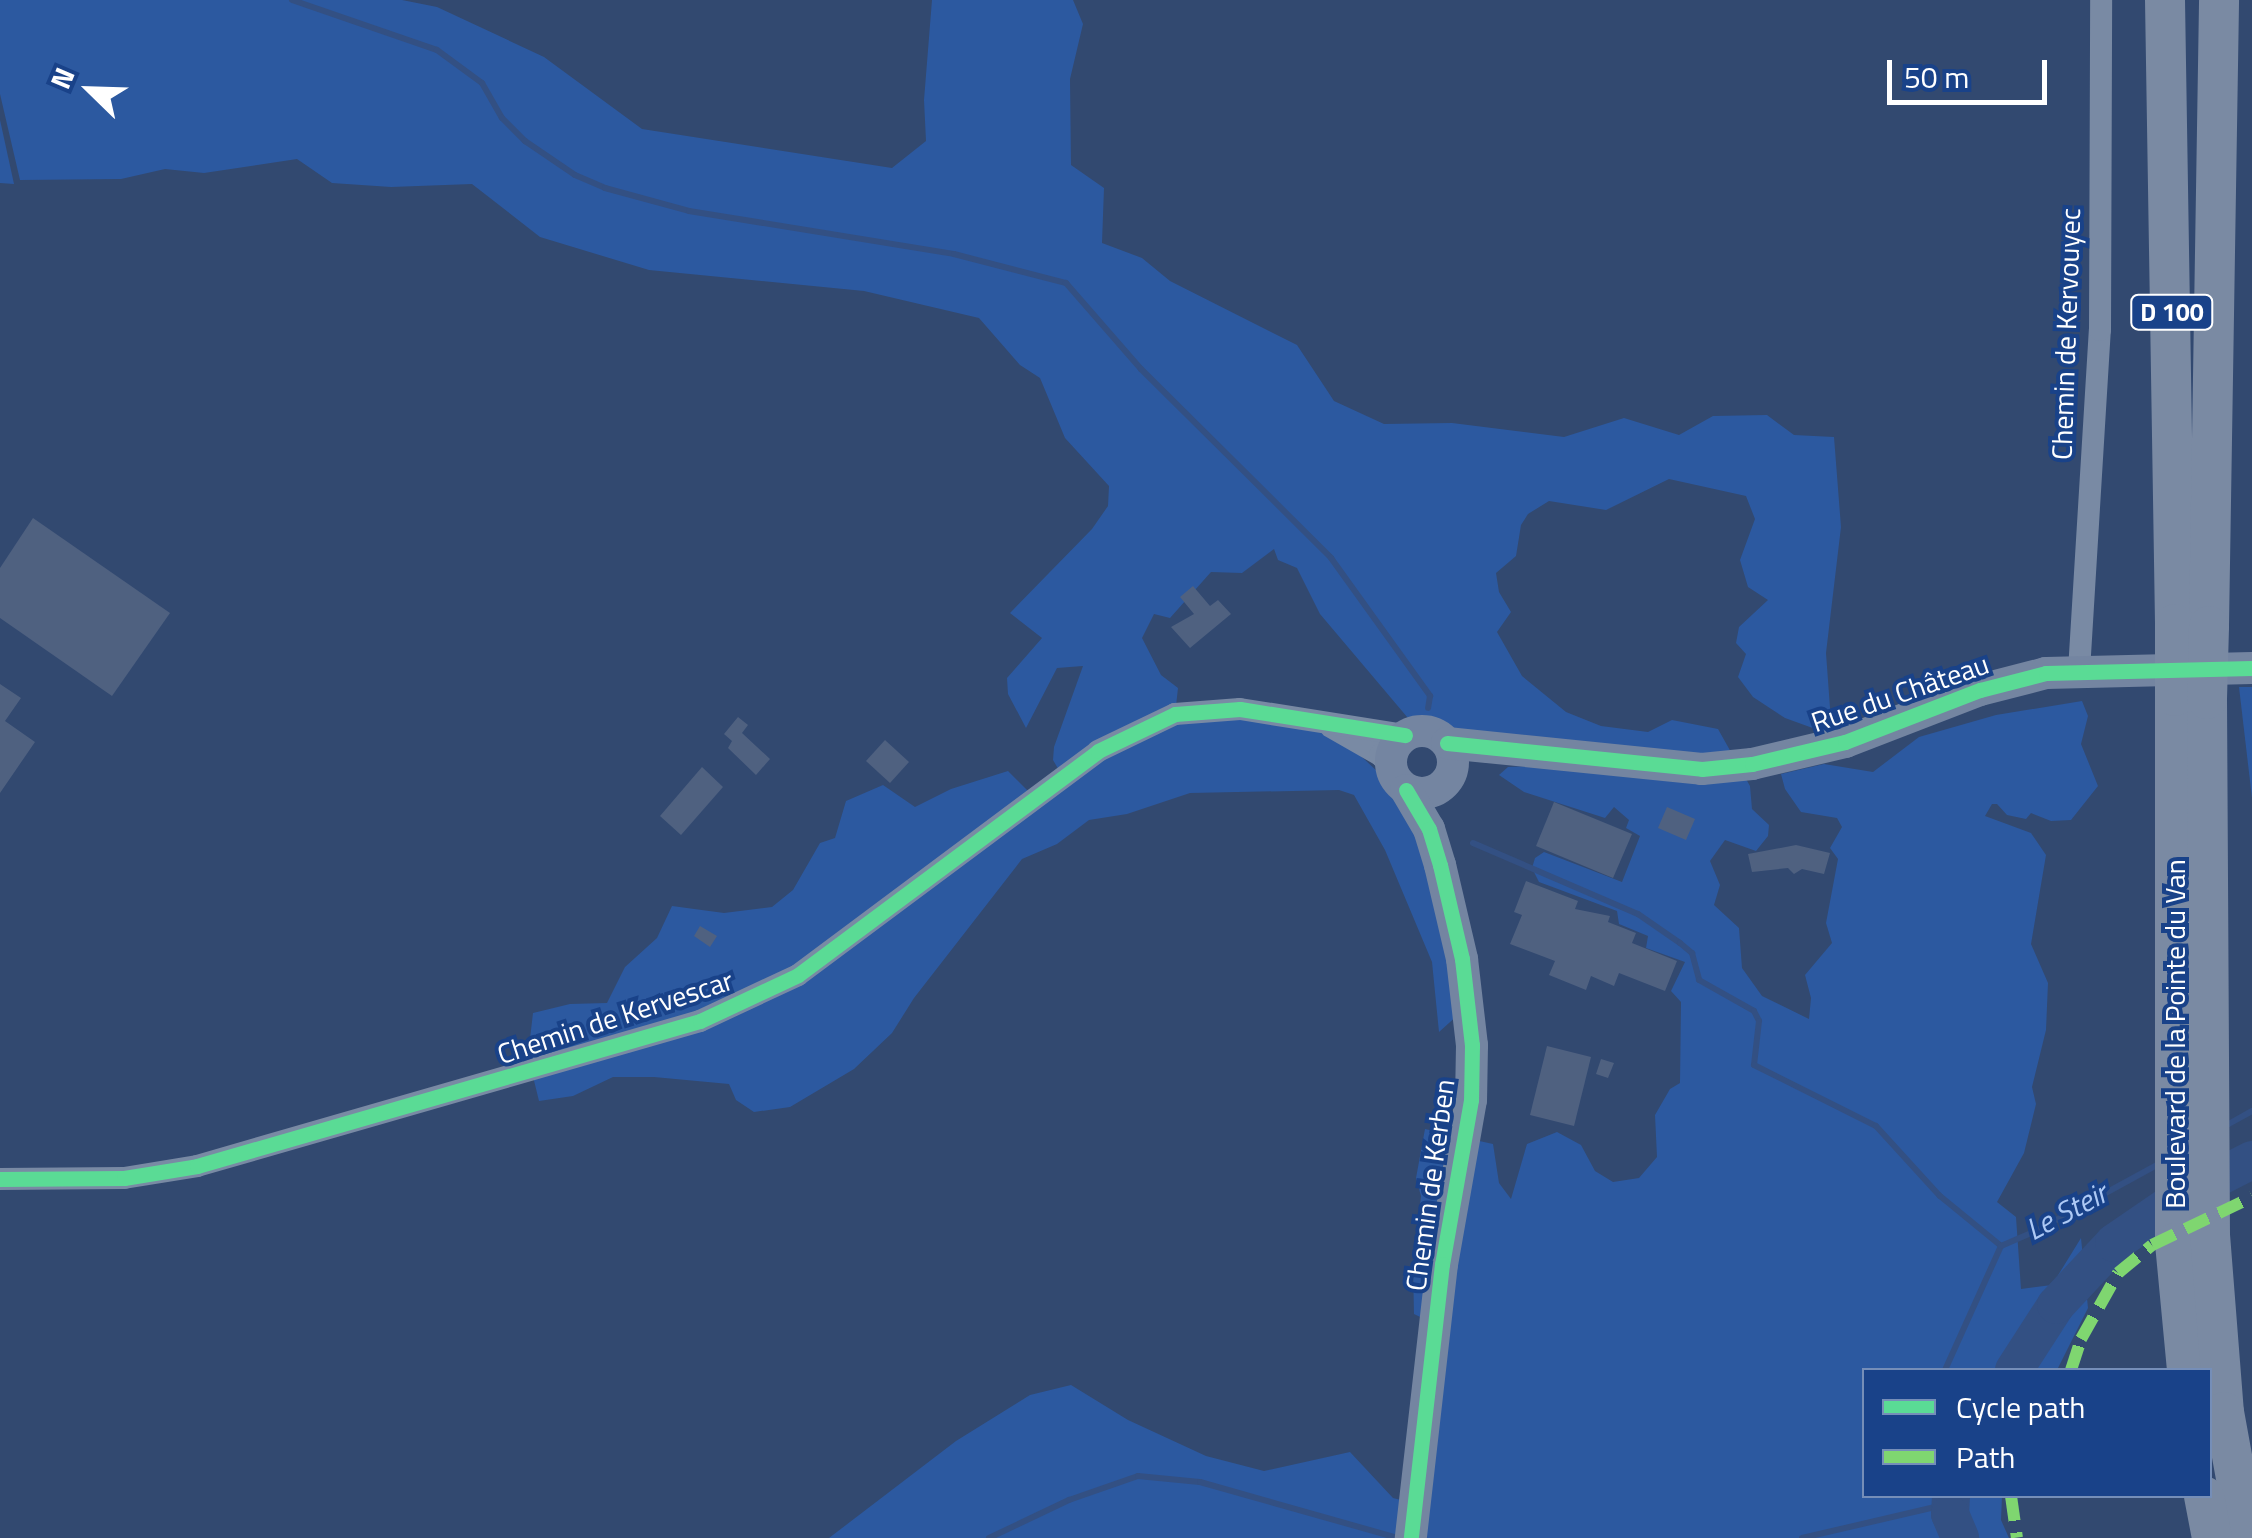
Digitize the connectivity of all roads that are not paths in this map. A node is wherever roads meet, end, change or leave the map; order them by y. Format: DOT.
graph roads {
  1 [pos="2102,0"];
  2 [pos="2165,0"];
  3 [pos="2219,0"];
  4 [pos="2192,625"];
  5 [pos="2252,668"];
  6 [pos="2080,671"];
  7 [pos="2191,698"];
  8 [pos="1318,722"];
  9 [pos="1405,735"];
  10 [pos="1427,772"];
  11 [pos="2190,1099"];
  12 [pos="0,1179"];
  13 [pos="2192,1239"];
  14 [pos="2186,1368"];
  15 [pos="2204,1498"];
  16 [pos="1411,1538"];
  17 [pos="2212,1538"];
  18 [pos="2246,1538"];
  1 -- 6 [label="street, Chemin de Kervouyec"];
  2 -- 4 [label="highway, D 100"];
  3 -- 4 [label="highway, D 100"];
  4 -- 7 [label="highway, D 100, bridge"];
  5 -- 6 [label="street, Rue du Château"];
  6 -- 10 [label="street, Rue du Château"];
  7 -- 11 [label="highway, Boulevard de la Pointe du Van / D 100"];
  7 -- 11 [label="highway, Boulevard de la Pointe du Van / D 100"];
  8 -- 9 [label="street, Chemin de Kervescar"];
  8 -- 10 [label="street, Chemin de Kervescar"];
  8 -- 12 [label="street, Chemin de Kervescar"];
  9 -- 10 [label="street"];
  10 -- 16 [label="street, Chemin de Kerben"];
  11 -- 13 [label="highway, Boulevard de la Pointe du Van / D 100"];
  13 -- 14 [label="highway, Boulevard de la Pointe du Van / D 100"];
  13 -- 18 [label="highway, Boulevard de la Pointe du Van / D 100"];
  15 -- 17 [label="highway"];
}
